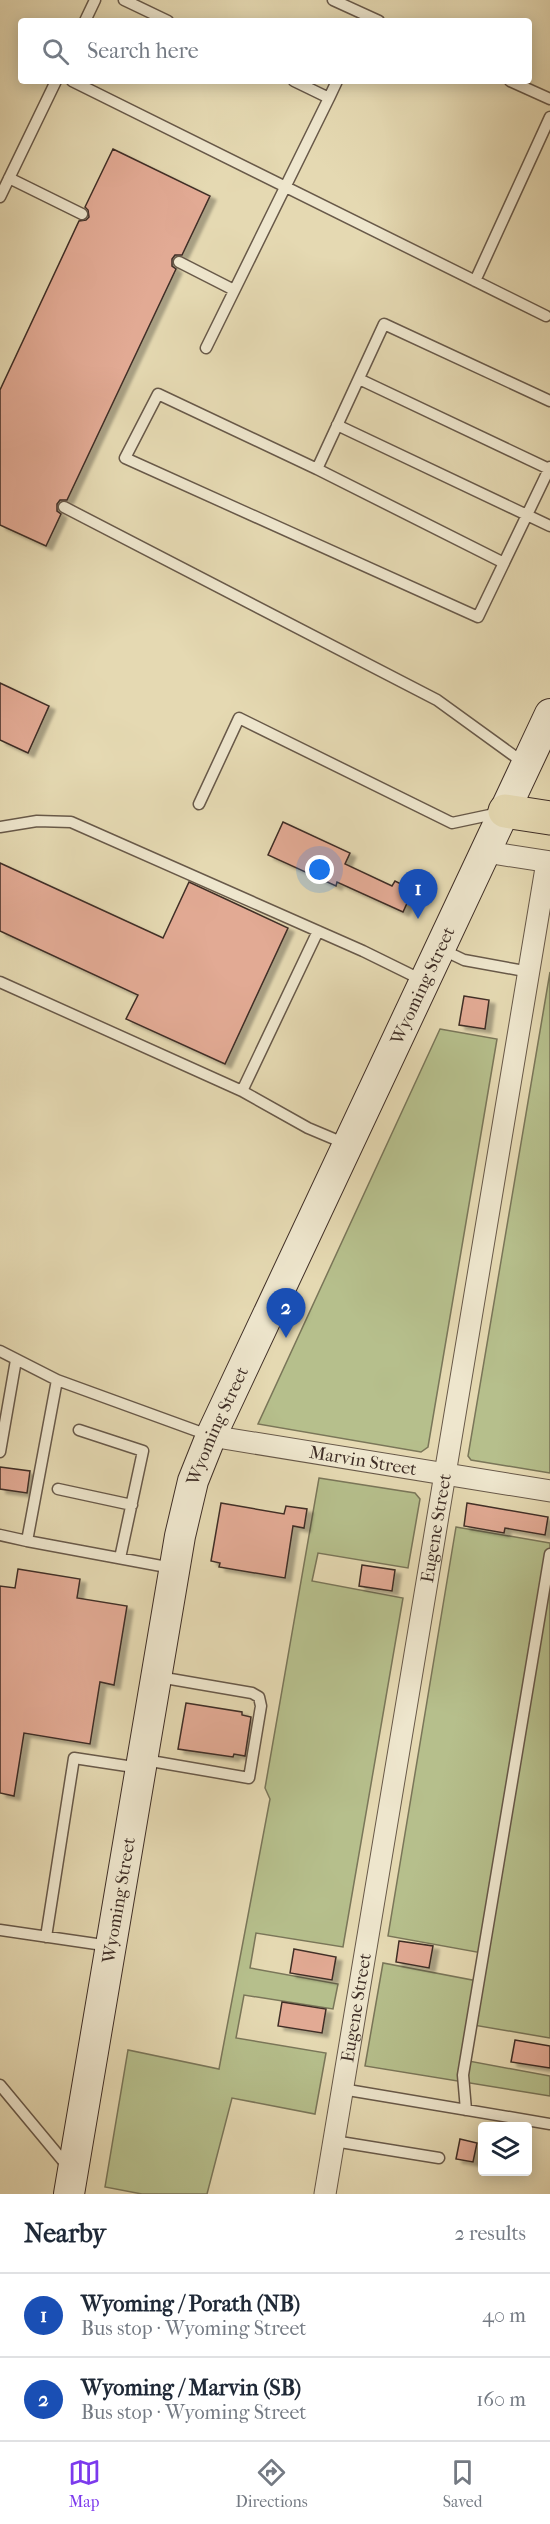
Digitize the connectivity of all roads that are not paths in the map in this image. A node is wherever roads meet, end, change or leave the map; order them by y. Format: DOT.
graph roads {
  1 [pos="95,0"];
  2 [pos="124,0"];
  3 [pos="333,0"];
  4 [pos="86,18"];
  5 [pos="162,18"];
  6 [pos="367,18"];
  7 [pos="55,84"];
  8 [pos="78,84"];
  9 [pos="300,84"];
  10 [pos="336,84"];
  11 [pos="517,84"];
  12 [pos="329,98"];
  13 [pos="550,99"];
  14 [pos="550,117"];
  15 [pos="9,178"];
  16 [pos="284,186"];
  17 [pos="0,197"];
  18 [pos="82,214"];
  19 [pos="179,262"];
  20 [pos="475,281"];
  21 [pos="234,290"];
  22 [pos="546,316"];
  23 [pos="206,348"];
  24 [pos="359,379"];
  25 [pos="550,401"];
  26 [pos="338,425"];
  27 [pos="550,468"];
  28 [pos="317,469"];
  29 [pos="64,507"];
  30 [pos="527,516"];
  31 [pos="550,526"];
  32 [pos="504,562"];
  33 [pos="550,714"];
  34 [pos="527,765"];
  35 [pos="199,804"];
  36 [pos="505,811"];
  37 [pos="550,818"];
  38 [pos="0,827"];
  39 [pos="486,852"];
  40 [pos="549,862"];
  41 [pos="318,931"];
  42 [pos="441,948"];
  43 [pos="530,972"];
  44 [pos="0,982"];
  45 [pos="425,982"];
  46 [pos="242,1090"];
  47 [pos="348,1145"];
  48 [pos="0,1351"];
  49 [pos="16,1360"];
  50 [pos="57,1380"];
  51 [pos="79,1430"];
  52 [pos="211,1436"];
  53 [pos="0,1452"];
  54 [pos="446,1474"];
  55 [pos="57,1489"];
  56 [pos="550,1491"];
  57 [pos="132,1505"];
  58 [pos="0,1535"];
  59 [pos="27,1541"];
  60 [pos="550,1554"];
  61 [pos="120,1558"];
  62 [pos="174,1568"];
  63 [pos="156,1677"];
  64 [pos="141,1764"];
  65 [pos="0,1930"];
  66 [pos="46,1937"];
  67 [pos="111,1946"];
  68 [pos="0,2085"];
  69 [pos="342,2089"];
  70 [pos="466,2110"];
  71 [pos="550,2124"];
  72 [pos="334,2141"];
  73 [pos="439,2158"];
  74 [pos="71,2183"];
  75 [pos="325,2194"];
  1 -- 4 [label="lane"];
  2 -- 5 [label="lane"];
  3 -- 6 [label="lane"];
  7 -- 15 [label="lane"];
  8 -- 16 [label="lane"];
  9 -- 12 [label="lane"];
  10 -- 12 [label="lane"];
  11 -- 13 [label="lane"];
  12 -- 16 [label="lane"];
  14 -- 20 [label="lane"];
  15 -- 17 [label="lane"];
  15 -- 18 [label="lane"];
  16 -- 20 [label="lane"];
  16 -- 21 [label="lane"];
  19 -- 21 [label="lane"];
  20 -- 22 [label="lane"];
  21 -- 23 [label="lane"];
  24 -- 25 [label="lane"];
  24 -- 26 [label="lane"];
  24 -- 27 [label="lane"];
  26 -- 28 [label="lane"];
  26 -- 30 [label="lane"];
  27 -- 30 [label="lane"];
  28 -- 32 [label="lane"];
  28 -- 32 [label="lane"];
  29 -- 34 [label="lane"];
  30 -- 31 [label="lane"];
  30 -- 32 [label="lane"];
  33 -- 34 [label="main road, Wyoming Street"];
  34 -- 36 [label="main road, Wyoming Street"];
  35 -- 36 [label="lane"];
  36 -- 37 [label="highway"];
  36 -- 39 [label="main road, Wyoming Street"];
  38 -- 41 [label="lane"];
  39 -- 40 [label="street"];
  39 -- 42 [label="main road, Wyoming Street"];
  40 -- 43 [label="street, Eugene Street"];
  41 -- 45 [label="lane"];
  41 -- 46 [label="lane"];
  42 -- 43 [label="lane"];
  42 -- 45 [label="main road, Wyoming Street"];
  43 -- 54 [label="street, Eugene Street"];
  44 -- 46 [label="lane"];
  45 -- 47 [label="main road, Wyoming Street"];
  46 -- 47 [label="lane"];
  47 -- 52 [label="main road, Wyoming Street"];
  48 -- 49 [label="lane"];
  49 -- 50 [label="lane"];
  49 -- 53 [label="lane"];
  50 -- 52 [label="lane"];
  50 -- 59 [label="lane"];
  51 -- 57 [label="lane"];
  52 -- 54 [label="street, Marvin Street"];
  52 -- 62 [label="main road, Wyoming Street"];
  54 -- 56 [label="street, Marvin Street"];
  54 -- 69 [label="street, Eugene Street"];
  55 -- 57 [label="lane"];
  57 -- 61 [label="lane"];
  58 -- 59 [label="lane"];
  59 -- 61 [label="lane"];
  60 -- 70 [label="lane"];
  61 -- 62 [label="lane"];
  62 -- 63 [label="main road, Wyoming Street"];
  63 -- 64 [label="main road, Wyoming Street"];
  63 -- 64 [label="lane"];
  64 -- 66 [label="lane"];
  64 -- 67 [label="main road, Wyoming Street"];
  65 -- 66 [label="lane"];
  66 -- 67 [label="lane"];
  67 -- 74 [label="main road, Wyoming Street"];
  68 -- 74 [label="lane"];
  69 -- 70 [label="lane"];
  69 -- 72 [label="street, Eugene Street"];
  70 -- 71 [label="lane"];
  72 -- 73 [label="lane"];
  72 -- 75 [label="street, Eugene Street"];
}
